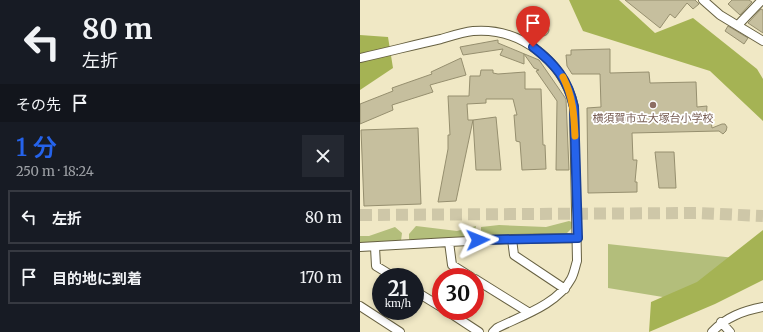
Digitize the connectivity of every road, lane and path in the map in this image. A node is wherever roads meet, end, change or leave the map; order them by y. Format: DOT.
graph roads {
  1 [pos="703,0"];
  2 [pos="762,0"];
  3 [pos="738,25"];
  4 [pos="763,41"];
  5 [pos="360,58"];
  6 [pos="578,238"];
  7 [pos="512,239"];
  8 [pos="449,242"];
  9 [pos="360,247"];
  10 [pos="374,247"];
  11 [pos="379,268"];
  12 [pos="457,268"];
  13 [pos="484,285"];
  14 [pos="565,288"];
  15 [pos="360,306"];
  16 [pos="763,307"];
  17 [pos="528,312"];
  18 [pos="461,320"];
  19 [pos="721,322"];
  20 [pos="400,332"];
  21 [pos="479,332"];
  22 [pos="493,332"];
  23 [pos="712,332"];
  24 [pos="730,332"];
  1 -- 3 [label="street"];
  2 -- 3 [label="street"];
  3 -- 4 [label="street"];
  5 -- 6 [label="street"];
  6 -- 7 [label="street"];
  6 -- 14 [label="street"];
  7 -- 8 [label="street"];
  7 -- 14 [label="street"];
  8 -- 10 [label="street"];
  8 -- 12 [label="street"];
  9 -- 10 [label="street"];
  10 -- 11 [label="street"];
  13 -- 17 [label="street"];
  14 -- 17 [label="street"];
  15 -- 20 [label="street"];
  16 -- 19 [label="street"];
  17 -- 22 [label="street"];
  18 -- 21 [label="street"];
  19 -- 23 [label="street"];
  19 -- 24 [label="street"];
}
